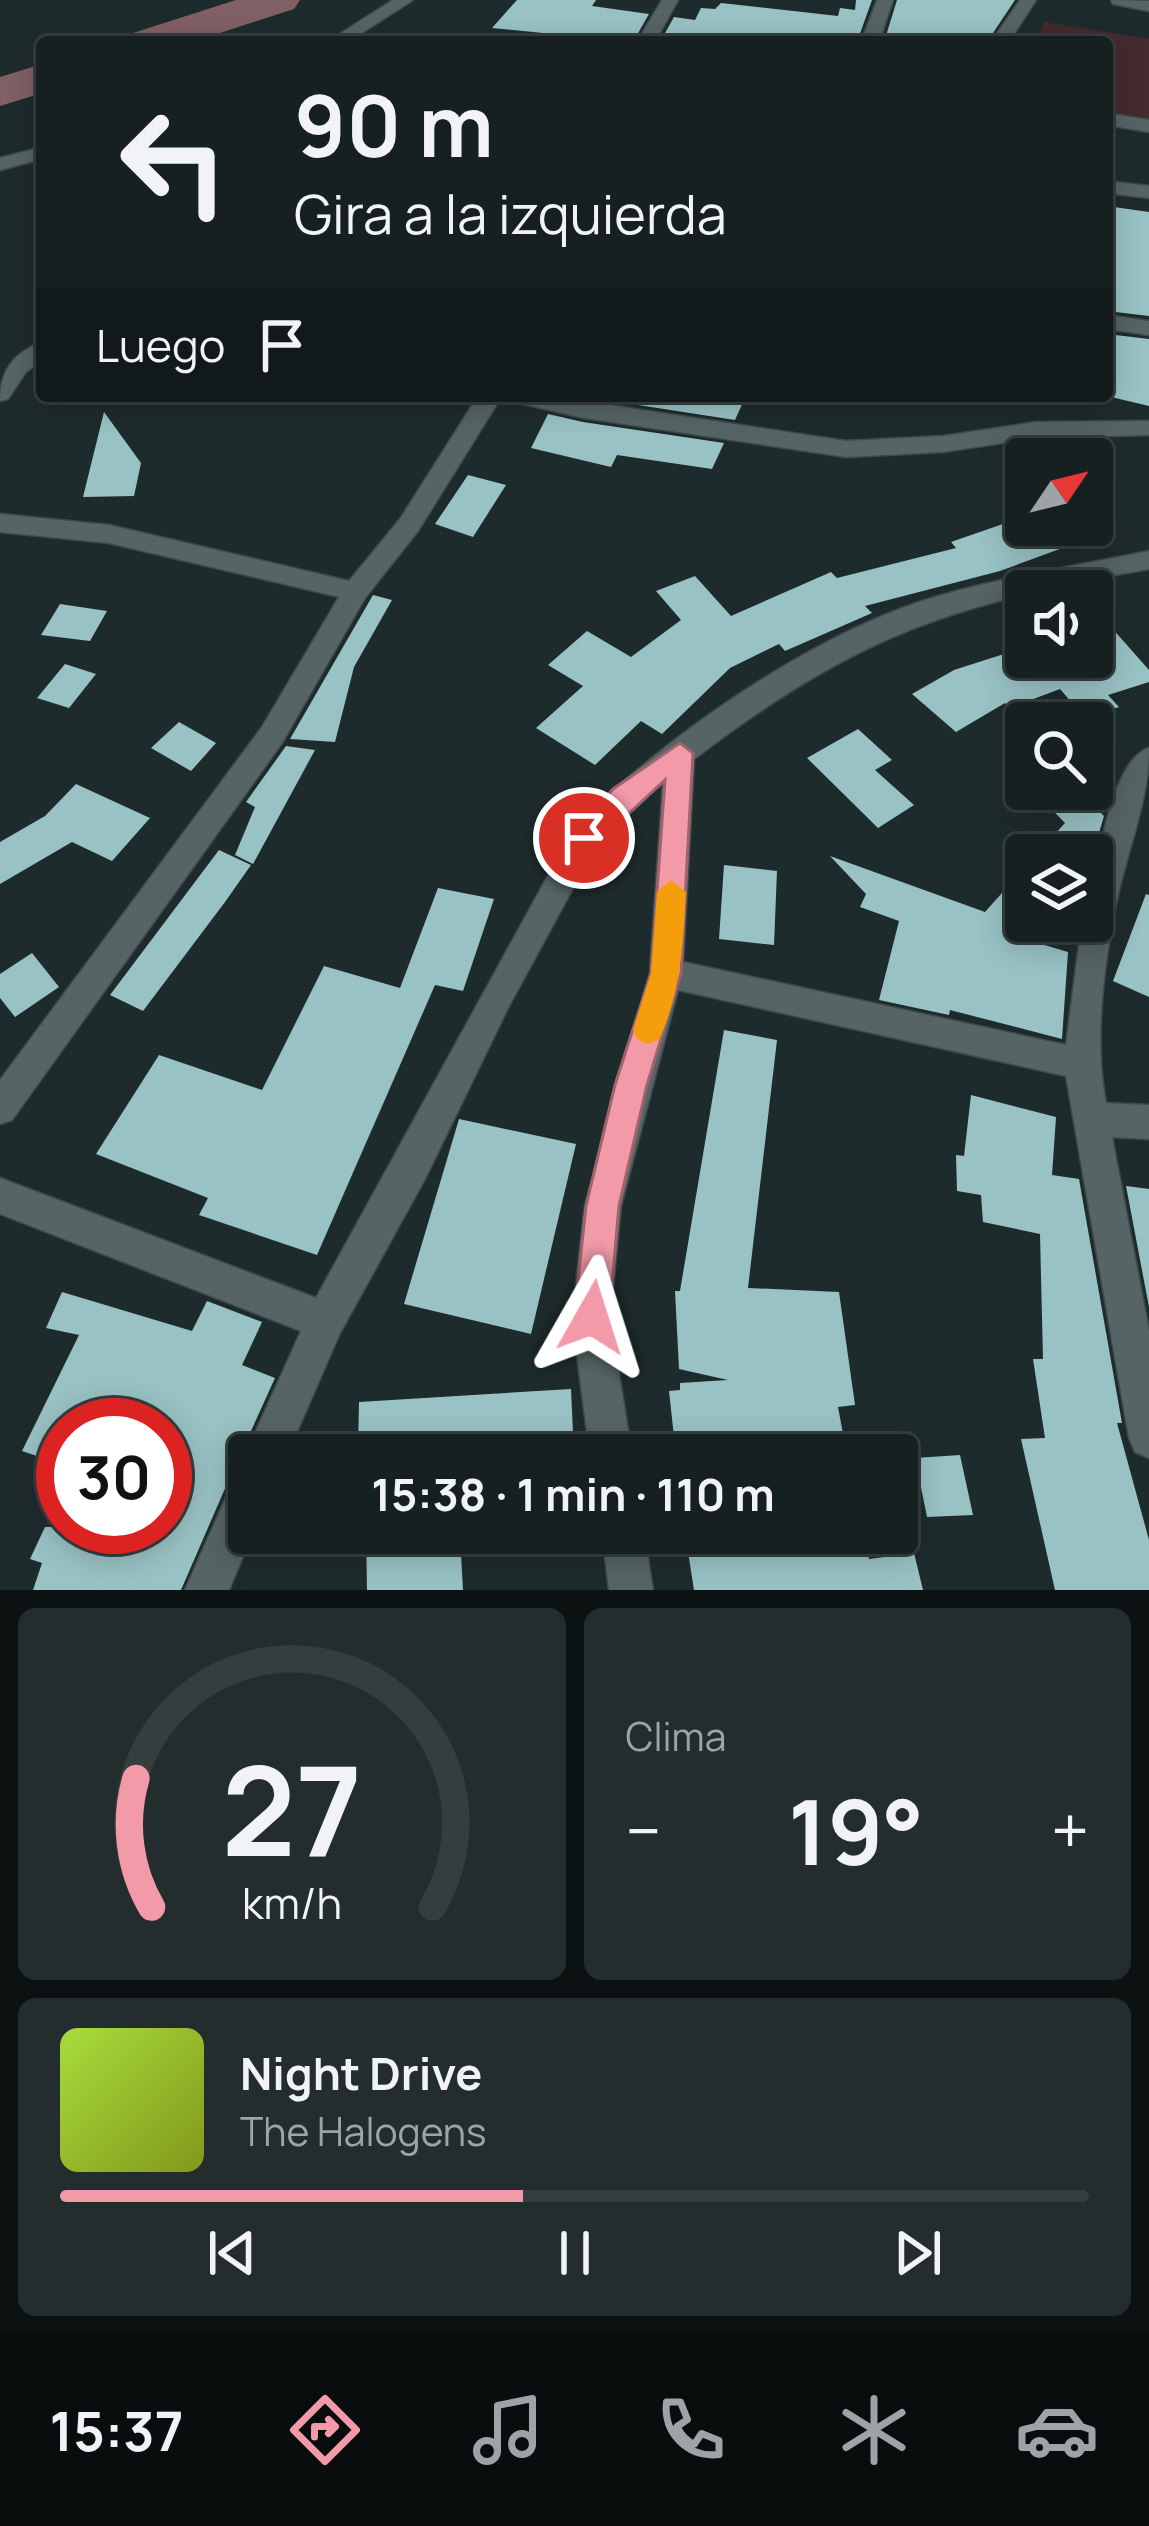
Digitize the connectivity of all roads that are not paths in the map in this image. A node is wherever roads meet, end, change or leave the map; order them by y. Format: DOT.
graph roads {
  1 [pos="404,0"];
  2 [pos="670,0"];
  3 [pos="885,0"];
  4 [pos="1028,0"];
  5 [pos="1119,0"];
  6 [pos="1149,6"];
  7 [pos="346,36"];
  8 [pos="649,36"];
  9 [pos="873,36"];
  10 [pos="1004,36"];
  11 [pos="1113,120"];
  12 [pos="1149,126"];
  13 [pos="36,155"];
  14 [pos="0,164"];
  15 [pos="1113,188"];
  16 [pos="1149,192"];
  17 [pos="1113,323"];
  18 [pos="1149,328"];
  19 [pos="36,354"];
  20 [pos="0,394"];
  21 [pos="486,402"];
  22 [pos="544,402"];
  23 [pos="1149,428"];
  24 [pos="0,523"];
  25 [pos="1149,560"];
  26 [pos="355,592"];
  27 [pos="680,753"];
  28 [pos="1149,759"];
  29 [pos="666,973"];
  30 [pos="1081,1064"];
  31 [pos="0,1108"];
  32 [pos="1089,1119"];
  33 [pos="1149,1121"];
  34 [pos="0,1196"];
  35 [pos="325,1321"];
  36 [pos="275,1434"];
  37 [pos="608,1434"];
  38 [pos="1149,1438"];
  39 [pos="228,1542"];
  40 [pos="626,1554"];
  41 [pos="207,1590"];
  42 [pos="631,1590"];
  1 -- 7 [label="street"];
  2 -- 8 [label="street"];
  3 -- 9 [label="street"];
  4 -- 10 [label="street"];
  5 -- 6 [label="street"];
  11 -- 12 [label="street"];
  13 -- 14 [label="street"];
  15 -- 16 [label="street"];
  17 -- 18 [label="street"];
  19 -- 20 [label="street"];
  21 -- 26 [label="street"];
  22 -- 23 [label="street"];
  24 -- 26 [label="street"];
  25 -- 27 [label="street"];
  26 -- 31 [label="street"];
  27 -- 29 [label="street"];
  27 -- 35 [label="street"];
  28 -- 30 [label="street"];
  29 -- 30 [label="street"];
  29 -- 37 [label="street"];
  30 -- 32 [label="street"];
  32 -- 33 [label="street"];
  32 -- 38 [label="street"];
  34 -- 35 [label="street"];
  35 -- 36 [label="street"];
  39 -- 41 [label="street"];
  40 -- 42 [label="street"];
}
